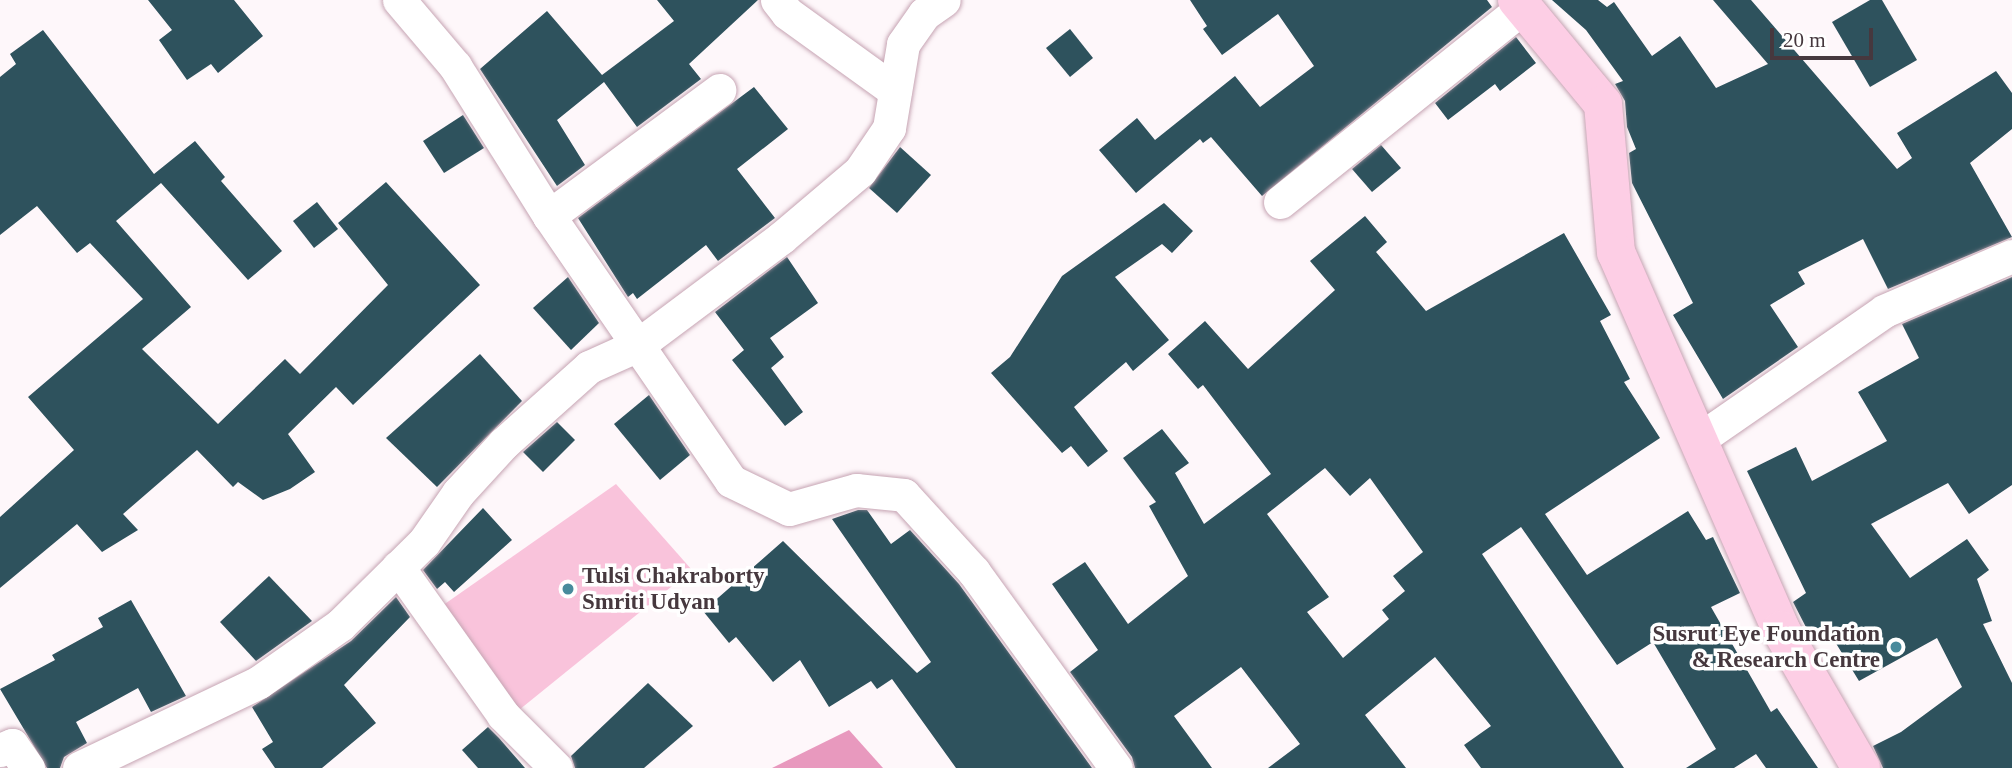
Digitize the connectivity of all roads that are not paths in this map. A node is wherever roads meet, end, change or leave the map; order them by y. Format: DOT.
graph roads {
  1 [pos="398,0"];
  2 [pos="777,0"];
  3 [pos="944,0"];
  4 [pos="1520,4"];
  5 [pos="719,90"];
  6 [pos="895,91"];
  7 [pos="1280,202"];
  8 [pos="549,216"];
  9 [pos="2012,256"];
  10 [pos="638,345"];
  11 [pos="1698,440"];
  12 [pos="398,567"];
  13 [pos="79,768"];
  14 [pos="556,768"];
  15 [pos="1116,768"];
  16 [pos="1861,768"];
  1 -- 8 [label="street"];
  2 -- 6 [label="street"];
  3 -- 6 [label="street"];
  4 -- 7 [label="street"];
  4 -- 11 [label="main road"];
  5 -- 8 [label="street"];
  6 -- 10 [label="street"];
  8 -- 10 [label="street"];
  9 -- 11 [label="street"];
  10 -- 12 [label="street"];
  10 -- 15 [label="street"];
  11 -- 16 [label="main road"];
  12 -- 13 [label="street"];
  12 -- 14 [label="street"];
}
